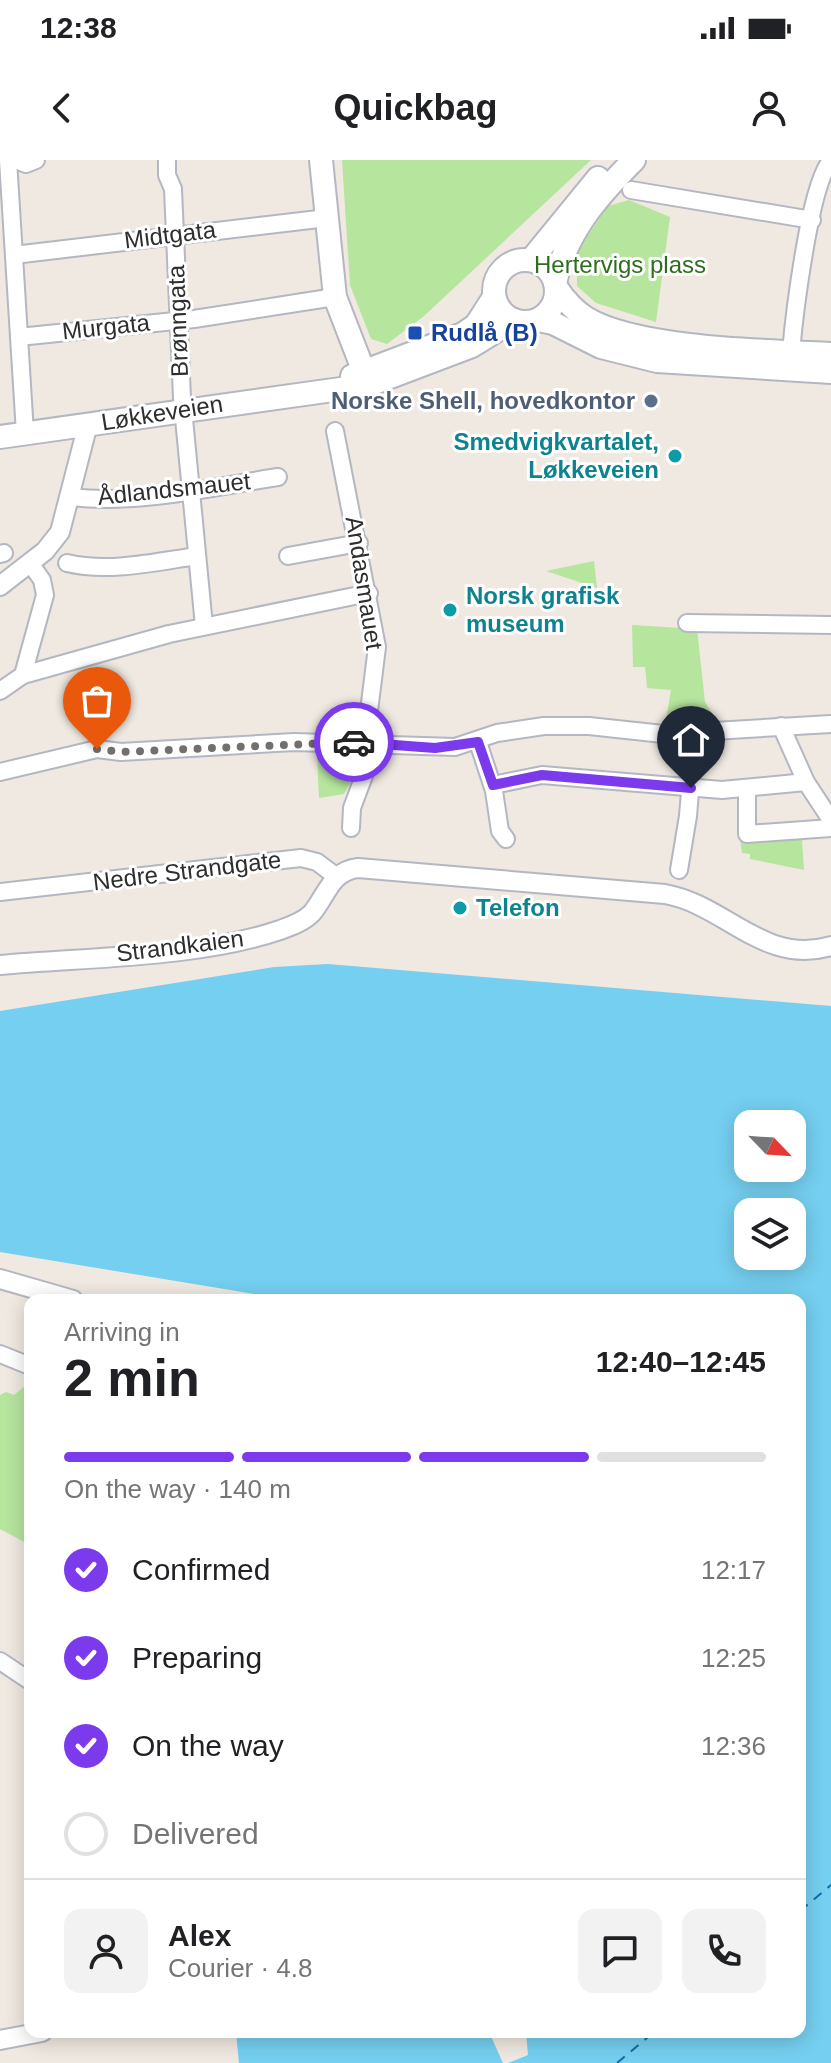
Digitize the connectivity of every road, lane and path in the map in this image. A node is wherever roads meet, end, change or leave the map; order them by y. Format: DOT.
graph roads {
  1 [pos="8,160"];
  2 [pos="16,160"];
  3 [pos="36,160"];
  4 [pos="167,160"];
  5 [pos="321,160"];
  6 [pos="615,160"];
  7 [pos="634,160"];
  8 [pos="0,161"];
  9 [pos="831,161"];
  10 [pos="631,190"];
  11 [pos="327,218"];
  12 [pos="812,220"];
  13 [pos="175,234"];
  14 [pos="14,255"];
  15 [pos="531,260"];
  16 [pos="556,285"];
  17 [pos="8,295"];
  18 [pos="335,297"];
  19 [pos="494,297"];
  20 [pos="179,320"];
  21 [pos="514,320"];
  22 [pos="538,320"];
  23 [pos="19,337"];
  24 [pos="791,352"];
  25 [pos="831,354"];
  26 [pos="364,372"];
  27 [pos="831,372"];
  28 [pos="324,389"];
  29 [pos="183,409"];
  30 [pos="88,424"];
  31 [pos="335,431"];
  32 [pos="25,433"];
  33 [pos="0,437"];
  34 [pos="278,477"];
  35 [pos="191,490"];
  36 [pos="71,497"];
  37 [pos="359,543"];
  38 [pos="197,556"];
  39 [pos="288,556"];
  40 [pos="30,563"];
  41 [pos="67,563"];
  42 [pos="0,586"];
  43 [pos="369,593"];
  44 [pos="687,623"];
  45 [pos="831,625"];
  46 [pos="204,626"];
  47 [pos="23,675"];
  48 [pos="0,691"];
  49 [pos="831,724"];
  50 [pos="781,726"];
  51 [pos="695,732"];
  52 [pos="371,742"];
  53 [pos="478,742"];
  54 [pos="0,772"];
  55 [pos="806,782"];
  56 [pos="493,785"];
  57 [pos="691,788"];
  58 [pos="747,789"];
  59 [pos="831,820"];
  60 [pos="351,828"];
  61 [pos="831,828"];
  62 [pos="506,839"];
  63 [pos="679,870"];
  64 [pos="337,877"];
  65 [pos="0,892"];
  66 [pos="831,946"];
  67 [pos="0,965"];
  68 [pos="0,1279"];
  69 [pos="52,1294"];
  70 [pos="0,1354"];
  71 [pos="24,1364"];
  72 [pos="0,1661"];
  73 [pos="24,1677"];
  74 [pos="24,2035"];
  75 [pos="0,2040"];
  1 -- 8 [label="street"];
  1 -- 14 [label="street"];
  2 -- 3 [label="street"];
  4 -- 13 [label="street, Brønngata"];
  5 -- 11 [label="main road"];
  6 -- 15 [label="main road"];
  7 -- 16 [label="main road"];
  9 -- 12 [label="street"];
  10 -- 12 [label="street"];
  11 -- 13 [label="street, Midtgata"];
  11 -- 18 [label="main road"];
  12 -- 24 [label="street"];
  13 -- 14 [label="street, Midtgata"];
  13 -- 20 [label="street, Brønngata"];
  14 -- 17 [label="street"];
  15 -- 16 [label="main road"];
  15 -- 19 [label="main road"];
  16 -- 22 [label="main road"];
  16 -- 24 [label="main road"];
  17 -- 23 [label="street"];
  18 -- 20 [label="street, Murgata"];
  18 -- 26 [label="main road"];
  19 -- 21 [label="main road"];
  19 -- 26 [label="main road, Løkkeveien"];
  20 -- 23 [label="street, Murgata"];
  20 -- 29 [label="street, Brønngata"];
  21 -- 22 [label="main road"];
  21 -- 28 [label="main road, Løkkeveien"];
  22 -- 27 [label="main road"];
  23 -- 32 [label="street"];
  24 -- 25 [label="main road"];
  26 -- 28 [label="main road, Løkkeveien"];
  28 -- 29 [label="main road, Løkkeveien"];
  29 -- 30 [label="main road, Løkkeveien"];
  29 -- 35 [label="street, Brønngata"];
  30 -- 32 [label="main road, Løkkeveien"];
  30 -- 36 [label="street"];
  31 -- 37 [label="street, Andasmauet"];
  32 -- 33 [label="main road, Løkkeveien"];
  34 -- 35 [label="street, Ådlandsmauet"];
  35 -- 36 [label="street, Ådlandsmauet"];
  35 -- 38 [label="street, Brønngata"];
  36 -- 40 [label="street"];
  37 -- 39 [label="street"];
  37 -- 43 [label="street, Andasmauet"];
  38 -- 41 [label="street"];
  38 -- 46 [label="street, Brønngata"];
  40 -- 42 [label="street"];
  40 -- 47 [label="street"];
  43 -- 46 [label="street"];
  43 -- 52 [label="street, Andasmauet"];
  44 -- 45 [label="street"];
  46 -- 47 [label="street"];
  47 -- 48 [label="street"];
  49 -- 50 [label="street"];
  50 -- 51 [label="street"];
  50 -- 55 [label="street"];
  51 -- 53 [label="street"];
  51 -- 57 [label="street"];
  52 -- 53 [label="street"];
  52 -- 54 [label="street"];
  52 -- 60 [label="street, Andasmauet"];
  53 -- 56 [label="street"];
  55 -- 58 [label="street"];
  55 -- 59 [label="street"];
  56 -- 57 [label="street"];
  56 -- 62 [label="street"];
  57 -- 58 [label="street"];
  57 -- 63 [label="street"];
  58 -- 61 [label="street"];
  64 -- 65 [label="street, Nedre Strandgate"];
  64 -- 66 [label="street"];
  64 -- 67 [label="street, Strandkaien"];
  68 -- 69 [label="street"];
  70 -- 71 [label="street"];
  72 -- 73 [label="street"];
  74 -- 75 [label="street"];
}
